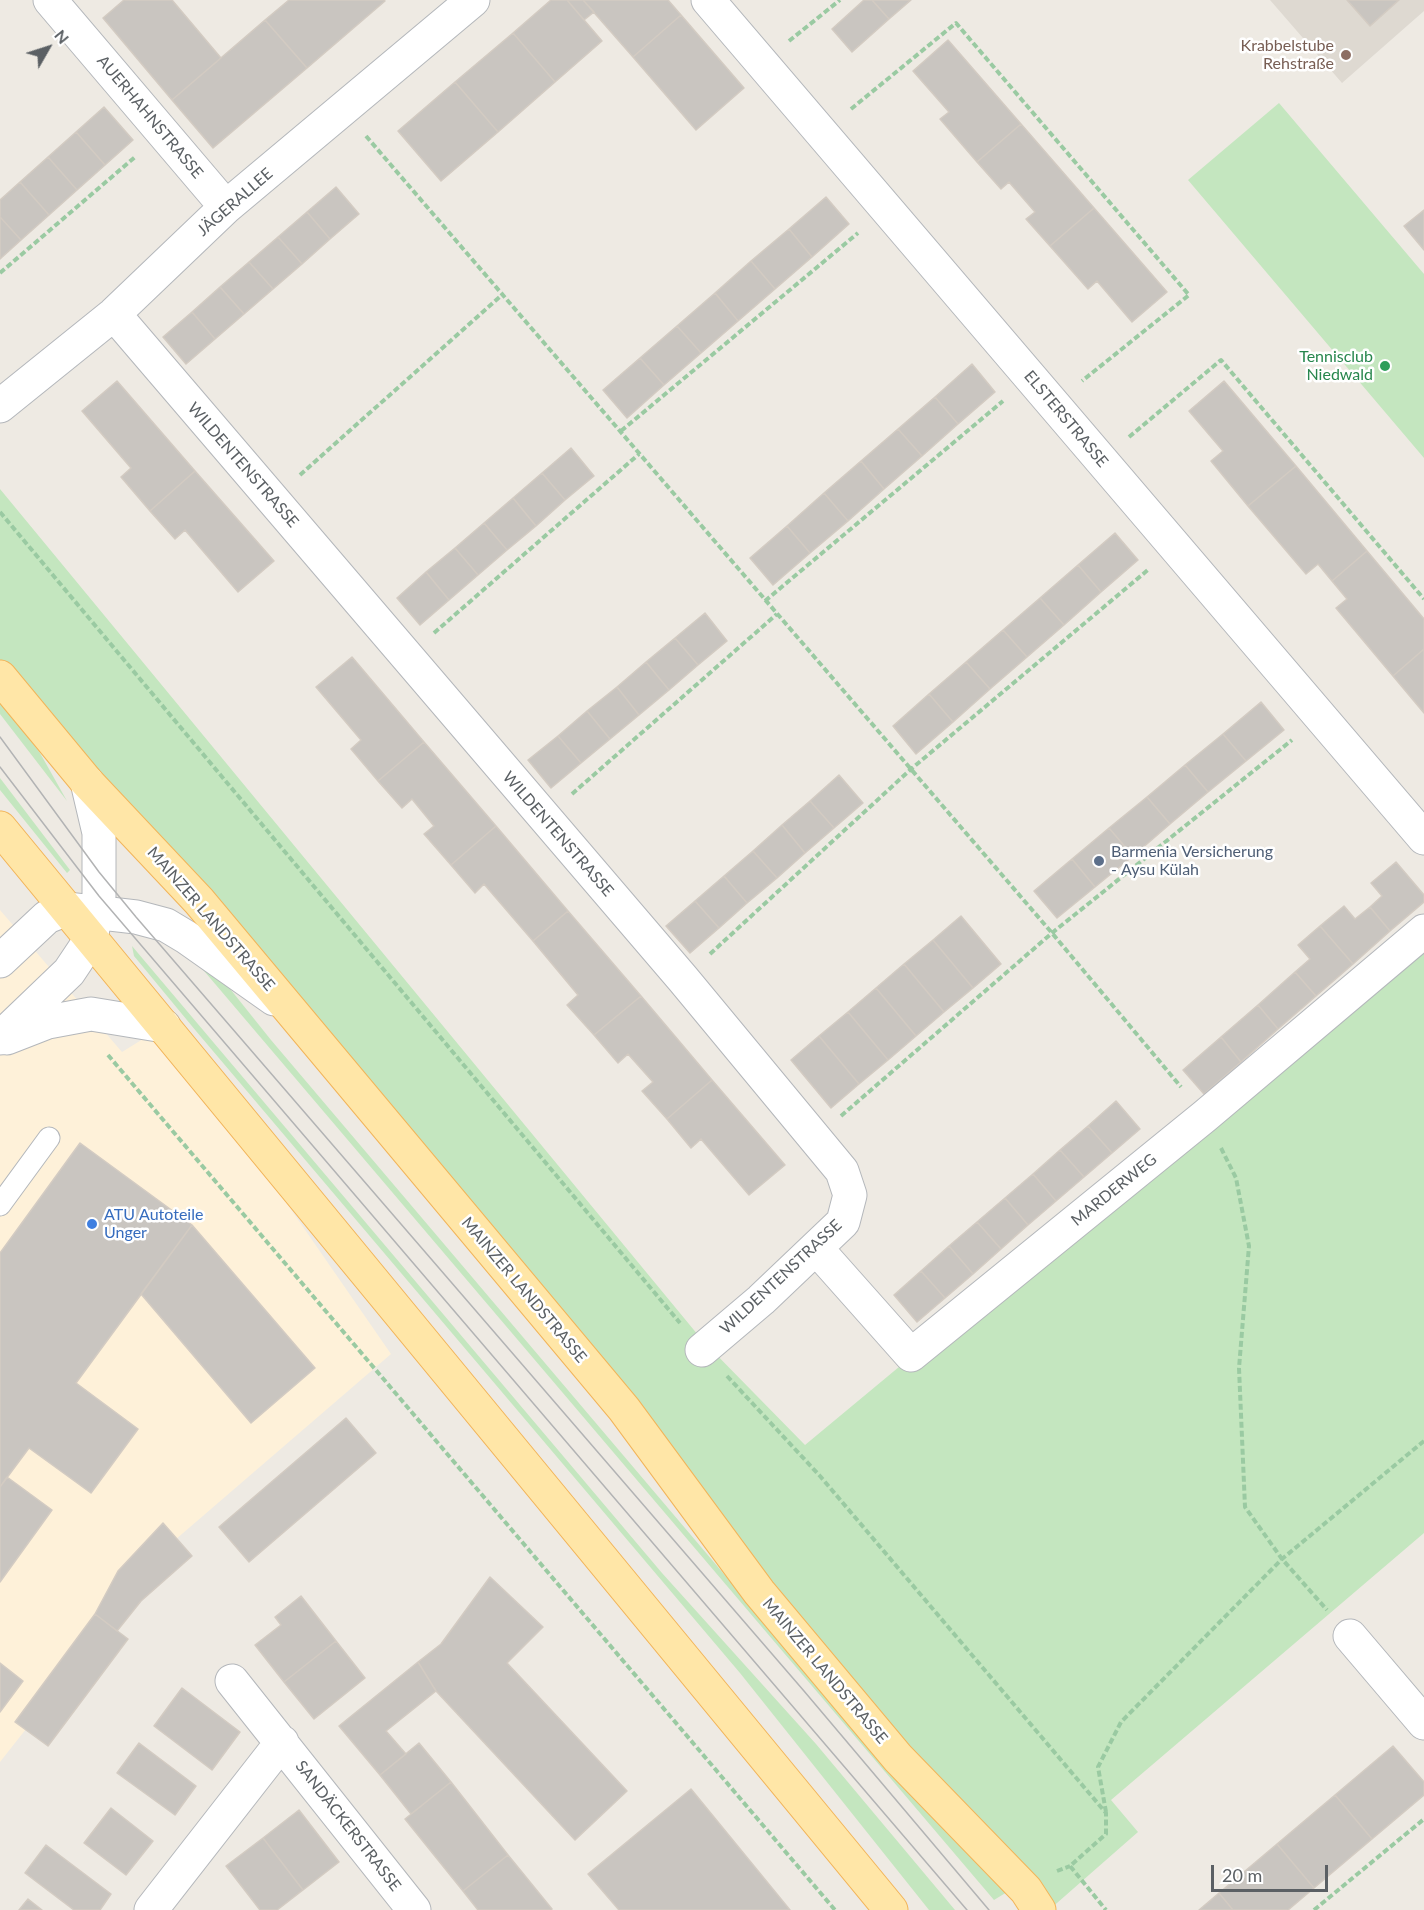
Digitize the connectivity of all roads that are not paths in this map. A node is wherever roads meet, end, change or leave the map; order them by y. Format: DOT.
graph roads {
  1 [pos="50,0"];
  2 [pos="473,0"];
  3 [pos="708,0"];
  4 [pos="226,207"];
  5 [pos="114,314"];
  6 [pos="0,406"];
  7 [pos="0,677"];
  8 [pos="87,782"];
  9 [pos="0,828"];
  10 [pos="1424,838"];
  11 [pos="84,920"];
  12 [pos="1424,931"];
  13 [pos="0,961"];
  14 [pos="288,1009"];
  15 [pos="164,1026"];
  16 [pos="0,1039"];
  17 [pos="49,1138"];
  18 [pos="0,1205"];
  19 [pos="816,1248"];
  20 [pos="702,1350"];
  21 [pos="1350,1636"];
  22 [pos="232,1681"];
  23 [pos="1424,1723"];
  24 [pos="282,1742"];
  25 [pos="151,1910"];
  26 [pos="414,1910"];
  27 [pos="891,1910"];
  28 [pos="1039,1910"];
  1 -- 4 [label="street, AUERHAHNSTRASSE"];
  2 -- 4 [label="street, JÄGERALLEE"];
  3 -- 10 [label="street, ELSTERSTRASSE"];
  4 -- 5 [label="street, JÄGERALLEE"];
  5 -- 6 [label="street, JÄGERALLEE"];
  5 -- 19 [label="street, WILDENTENSTRASSE"];
  7 -- 8 [label="main road, MAINZER LANDSTRASSE"];
  8 -- 11 [label="street"];
  8 -- 14 [label="main road, MAINZER LANDSTRASSE"];
  9 -- 11 [label="main road"];
  11 -- 13 [label="street"];
  11 -- 14 [label="street"];
  11 -- 15 [label="main road"];
  11 -- 16 [label="street"];
  12 -- 19 [label="street, MARDERWEG"];
  14 -- 28 [label="main road, MAINZER LANDSTRASSE"];
  15 -- 16 [label="street"];
  15 -- 27 [label="main road"];
  17 -- 18 [label="lane"];
  19 -- 20 [label="street, WILDENTENSTRASSE"];
  21 -- 23 [label="street"];
  22 -- 24 [label="street, SANDÄCKERSTRASSE"];
  24 -- 25 [label="street, SANDÄCKERSTRASSE"];
  24 -- 26 [label="street, SANDÄCKERSTRASSE"];
}
